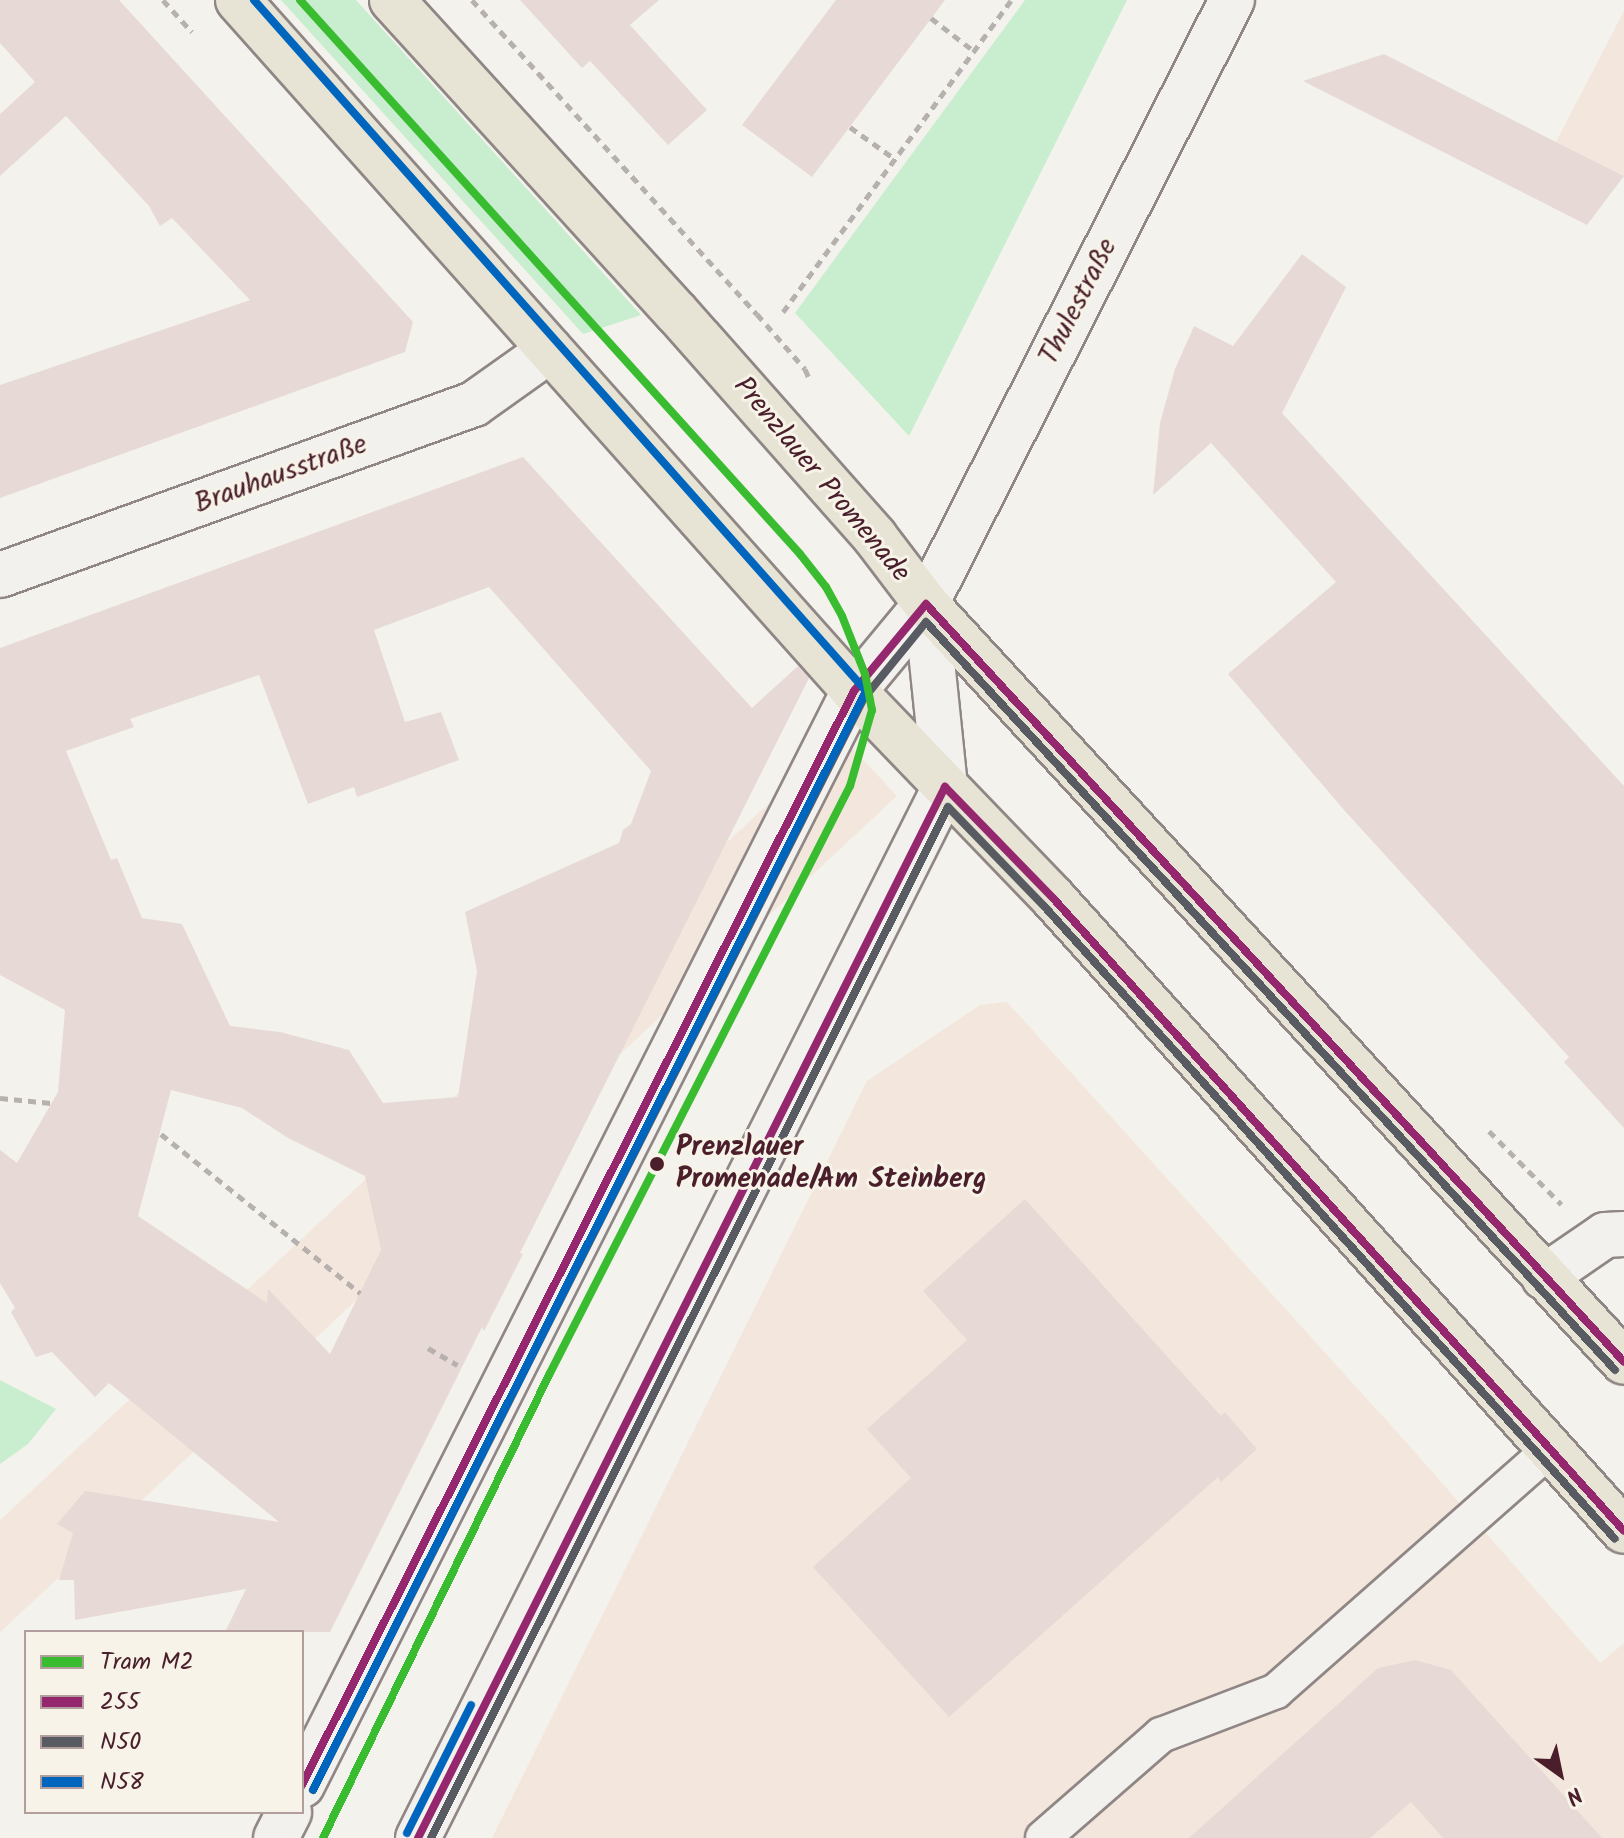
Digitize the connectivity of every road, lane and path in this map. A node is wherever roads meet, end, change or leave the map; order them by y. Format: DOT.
graph roads {
  1 [pos="238,0"];
  2 [pos="392,0"];
  3 [pos="1011,0"];
  4 [pos="1232,0"];
  5 [pos="931,18"];
  6 [pos="974,51"];
  7 [pos="850,127"];
  8 [pos="895,159"];
  9 [pos="783,312"];
  10 [pos="550,350"];
  11 [pos="0,575"];
  12 [pos="926,604"];
  13 [pos="854,691"];
  14 [pos="945,787"];
  15 [pos="0,1098"];
  16 [pos="51,1103"];
  17 [pos="161,1134"];
  18 [pos="1624,1234"];
  19 [pos="1544,1277"];
  20 [pos="360,1293"];
  21 [pos="428,1348"];
  22 [pos="1624,1362"];
  23 [pos="461,1367"];
  24 [pos="1549,1450"];
  25 [pos="1624,1531"];
  26 [pos="304,1781"];
  27 [pos="288,1814"];
  28 [pos="276,1838"];
  29 [pos="418,1838"];
  30 [pos="1043,1838"];
  1 -- 10 [label="main road"];
  2 -- 12 [label="main road, Prenzlauer Promenade"];
  3 -- 6 [label="path"];
  4 -- 12 [label="main road, Thulestraße"];
  5 -- 6 [label="path"];
  6 -- 8 [label="path"];
  7 -- 8 [label="path"];
  8 -- 9 [label="path"];
  10 -- 11 [label="main road, Brauhausstraße"];
  10 -- 13 [label="main road"];
  12 -- 13 [label="main road, Thulestraße"];
  12 -- 14 [label="main road"];
  12 -- 19 [label="main road, Prenzlauer Promenade"];
  13 -- 14 [label="main road"];
  13 -- 26 [label="main road, Thulestraße"];
  14 -- 24 [label="main road"];
  14 -- 29 [label="main road"];
  15 -- 16 [label="path"];
  17 -- 20 [label="path"];
  18 -- 19 [label="main road"];
  19 -- 22 [label="main road, Prenzlauer Promenade"];
  21 -- 23 [label="path"];
  24 -- 25 [label="main road"];
  24 -- 30 [label="lane"];
  27 -- 28 [label="main road"];
}
